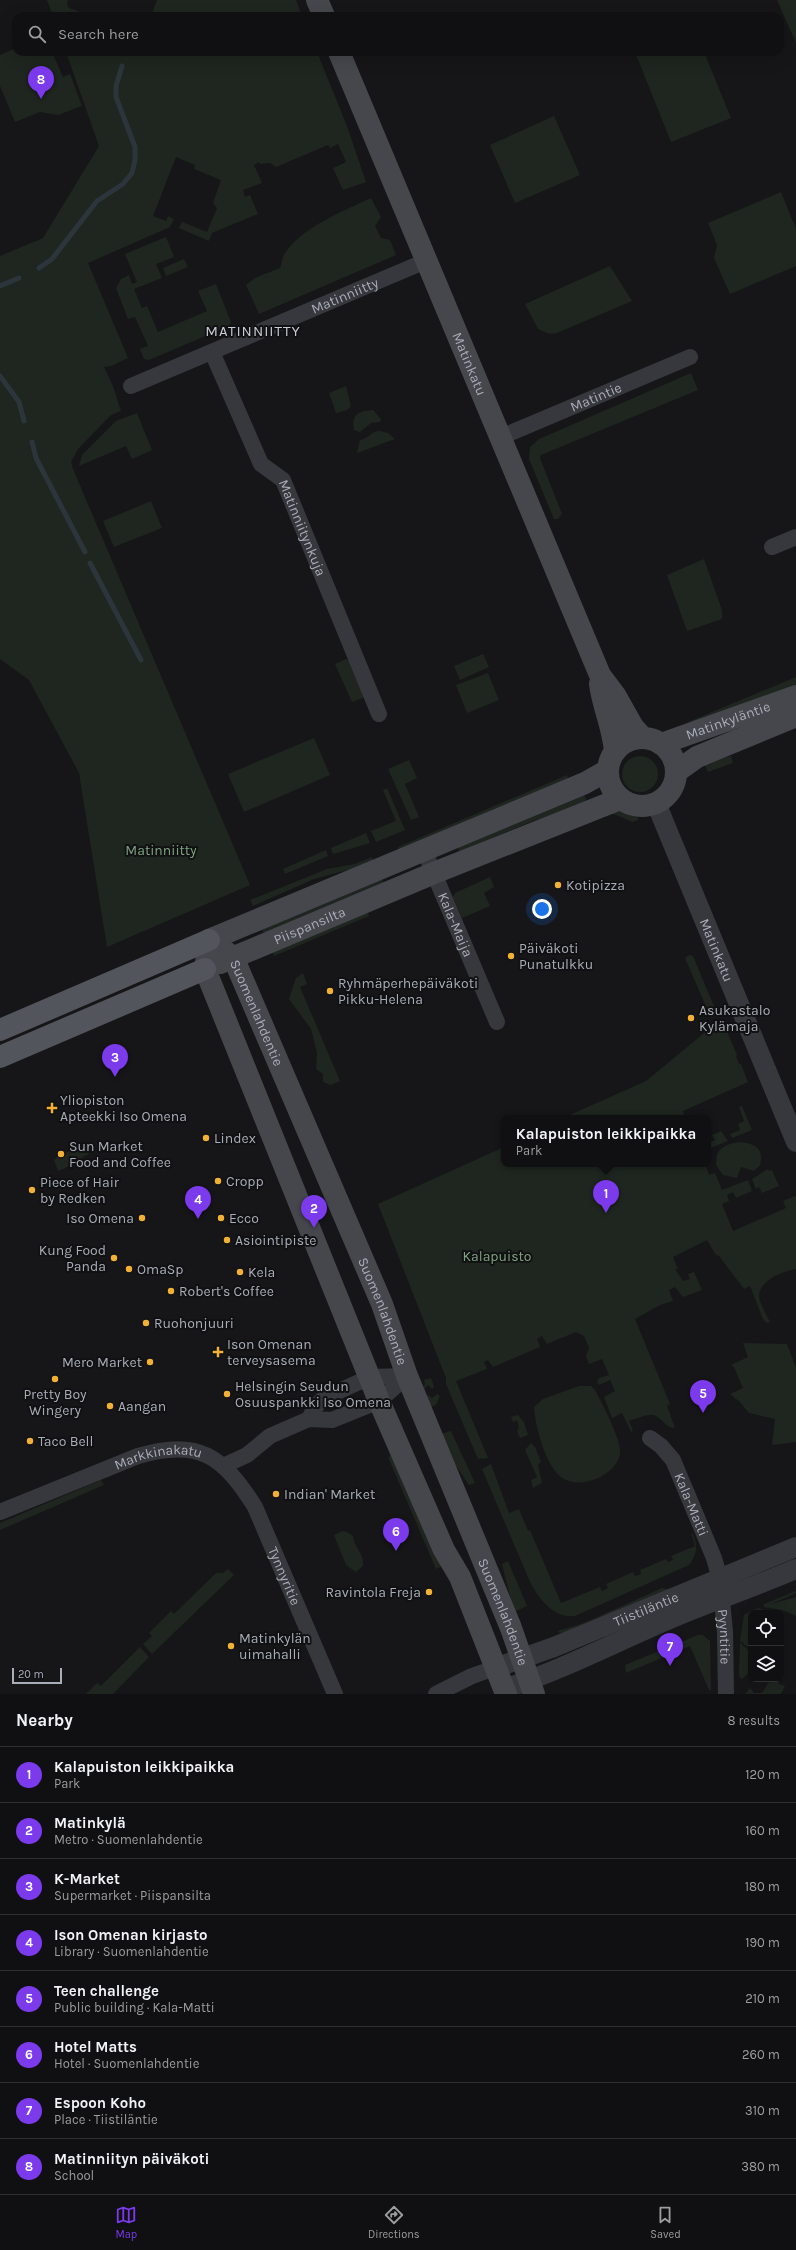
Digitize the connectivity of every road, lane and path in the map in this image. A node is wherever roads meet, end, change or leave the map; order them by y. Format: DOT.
graph roads {
  1 [pos="317,0"];
  2 [pos="322,12"];
  3 [pos="341,56"];
  4 [pos="426,261"];
  5 [pos="212,352"];
  6 [pos="690,357"];
  7 [pos="131,386"];
  8 [pos="501,437"];
  9 [pos="796,537"];
  10 [pos="772,547"];
  11 [pos="600,675"];
  12 [pos="796,696"];
  13 [pos="379,714"];
  14 [pos="796,716"];
  15 [pos="652,741"];
  16 [pos="611,760"];
  17 [pos="676,772"];
  18 [pos="620,799"];
  19 [pos="656,803"];
  20 [pos="424,850"];
  21 [pos="434,873"];
  22 [pos="209,940"];
  23 [pos="233,957"];
  24 [pos="205,969"];
  25 [pos="496,1022"];
  26 [pos="0,1030"];
  27 [pos="0,1057"];
  28 [pos="796,1142"];
  29 [pos="407,1376"];
  30 [pos="370,1377"];
  31 [pos="379,1401"];
  32 [pos="309,1418"];
  33 [pos="650,1438"];
  34 [pos="223,1466"];
  35 [pos="0,1512"];
  36 [pos="796,1547"];
  37 [pos="796,1569"];
  38 [pos="720,1579"];
  39 [pos="722,1599"];
  40 [pos="522,1658"];
  41 [pos="495,1668"];
  42 [pos="532,1687"];
  43 [pos="500,1692"];
  44 [pos="335,1694"];
  45 [pos="436,1694"];
  46 [pos="726,1694"];
  1 -- 2 [label="main road"];
  3 -- 4 [label="main road, Matinkatu"];
  4 -- 5 [label="street, Matinniitty"];
  4 -- 8 [label="main road, Matinkatu"];
  5 -- 7 [label="street, Matinniitty"];
  5 -- 13 [label="street, Matinniitynkuja"];
  6 -- 8 [label="street, Matintie"];
  8 -- 11 [label="main road, Matinkatu"];
  9 -- 10 [label="street"];
  11 -- 15 [label="main road, Matinkatu"];
  11 -- 16 [label="main road, Matinkatu"];
  12 -- 15 [label="main road, Matinkyläntie"];
  14 -- 17 [label="main road, Matinkyläntie"];
  15 -- 16 [label="main road"];
  15 -- 17 [label="main road"];
  16 -- 18 [label="main road"];
  16 -- 20 [label="main road, Piispansilta"];
  17 -- 19 [label="main road"];
  18 -- 19 [label="main road"];
  18 -- 21 [label="main road, Piispansilta"];
  19 -- 28 [label="street, Matinkatu"];
  20 -- 21 [label="street, Kala-Maija"];
  20 -- 22 [label="main road, Piispansilta"];
  21 -- 23 [label="main road, Piispansilta"];
  21 -- 25 [label="street, Kala-Maija"];
  22 -- 23 [label="main road, Suomenlahdentie"];
  22 -- 24 [label="main road, Suomenlahdentie"];
  22 -- 26 [label="main road, Piispansilta"];
  23 -- 24 [label="main road, Piispansilta"];
  23 -- 29 [label="main road, Suomenlahdentie"];
  24 -- 27 [label="main road, Piispansilta"];
  24 -- 30 [label="main road, Suomenlahdentie"];
  29 -- 30 [label="street"];
  29 -- 31 [label="street, Markkinakatu"];
  29 -- 40 [label="main road, Suomenlahdentie"];
  30 -- 31 [label="main road, Suomenlahdentie"];
  30 -- 32 [label="street"];
  31 -- 32 [label="street, Markkinakatu"];
  31 -- 41 [label="main road, Suomenlahdentie"];
  32 -- 34 [label="street, Markkinakatu"];
  33 -- 38 [label="street, Kala-Matti"];
  34 -- 35 [label="street, Markkinakatu"];
  34 -- 44 [label="street, Tynnyritie"];
  36 -- 38 [label="street, Tiistiläntie"];
  37 -- 39 [label="street, Tiistiläntie"];
  38 -- 39 [label="street, Pyyntitie"];
  38 -- 40 [label="street, Tiistiläntie"];
  39 -- 42 [label="street, Tiistiläntie"];
  39 -- 46 [label="street, Pyyntitie"];
  40 -- 41 [label="street, Tiistiläntie"];
  40 -- 42 [label="main road, Suomenlahdentie"];
  41 -- 43 [label="main road, Suomenlahdentie"];
  41 -- 45 [label="street"];
  42 -- 43 [label="street, Tiistiläntie"];
}
